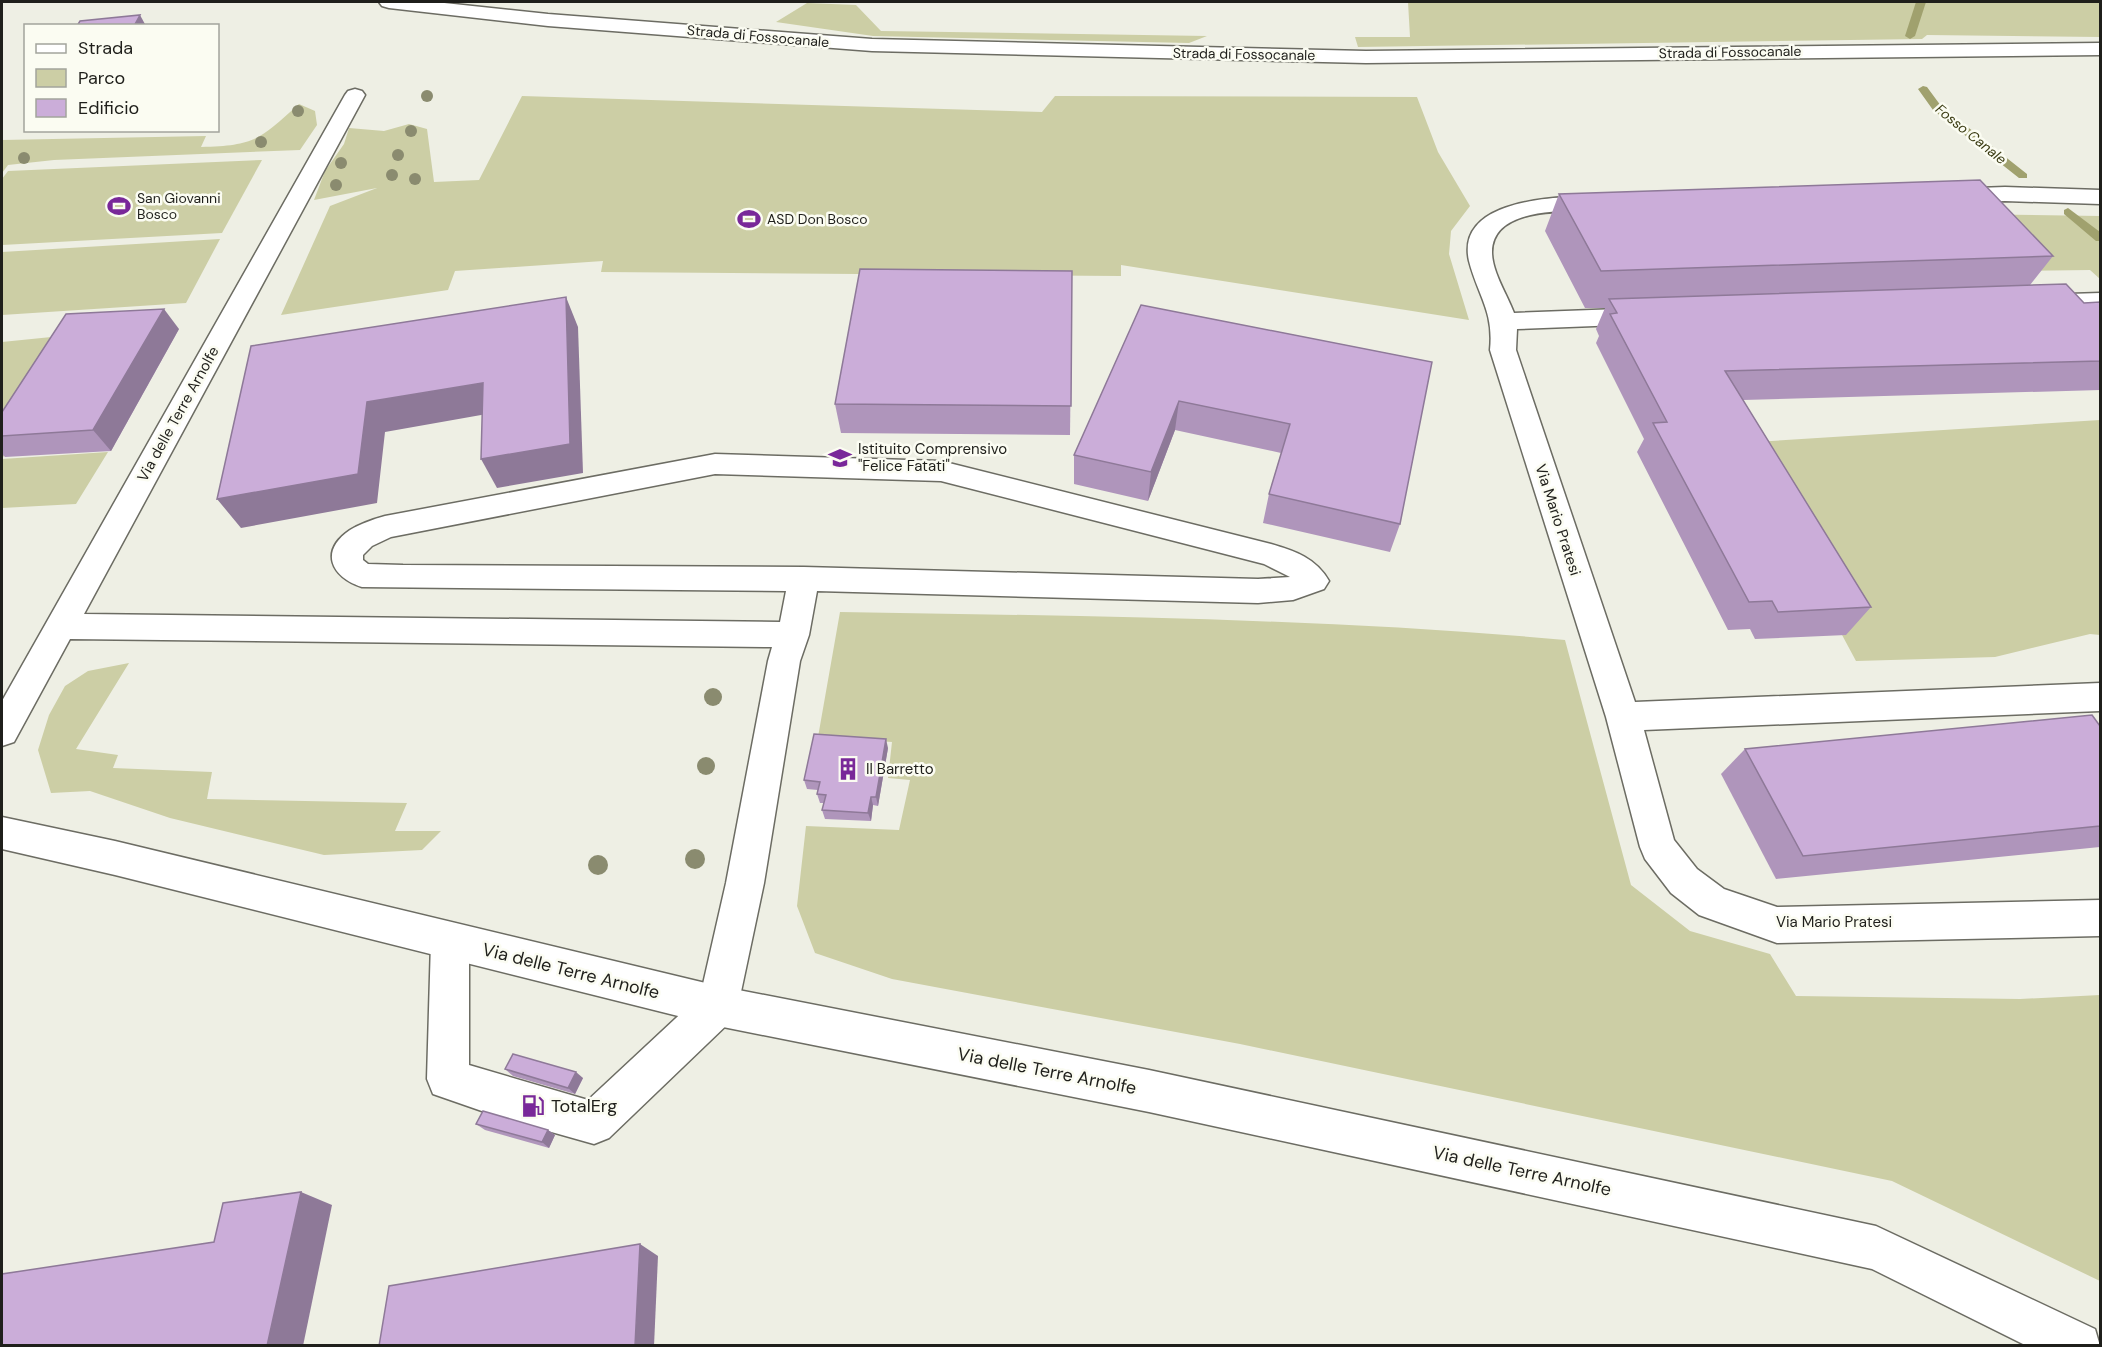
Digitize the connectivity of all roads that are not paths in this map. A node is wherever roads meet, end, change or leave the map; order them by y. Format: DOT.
graph roads {
  1 [pos="389,2"];
  2 [pos="2100,50"];
  3 [pos="355,95"];
  4 [pos="1924,197"];
  5 [pos="2100,197"];
  6 [pos="1633,204"];
  7 [pos="2100,301"];
  8 [pos="2017,304"];
  9 [pos="1671,315"];
  10 [pos="1504,321"];
  11 [pos="804,579"];
  12 [pos="60,626"];
  13 [pos="793,635"];
  14 [pos="2100,697"];
  15 [pos="1623,717"];
  16 [pos="2,732"];
  17 [pos="2,833"];
  18 [pos="2100,918"];
  19 [pos="450,942"];
  20 [pos="718,1006"];
  21 [pos="2078,1346"];
  1 -- 2 [label="street, Strada di Fossocanale"];
  3 -- 12 [label="street, Via delle Terre Arnolfe"];
  4 -- 5 [label="street"];
  6 -- 10 [label="street, Via Mario Pratesi"];
  7 -- 8 [label="street"];
  9 -- 10 [label="street"];
  10 -- 15 [label="street, Via Mario Pratesi"];
  11 -- 11 [label="street"];
  11 -- 13 [label="street"];
  12 -- 13 [label="street"];
  12 -- 16 [label="street, Via delle Terre Arnolfe"];
  13 -- 20 [label="street"];
  14 -- 15 [label="street"];
  15 -- 18 [label="street, Via Mario Pratesi"];
  17 -- 19 [label="street, Via delle Terre Arnolfe"];
  19 -- 20 [label="street, Via delle Terre Arnolfe"];
  19 -- 20 [label="street"];
  20 -- 21 [label="street, Via delle Terre Arnolfe"];
}
